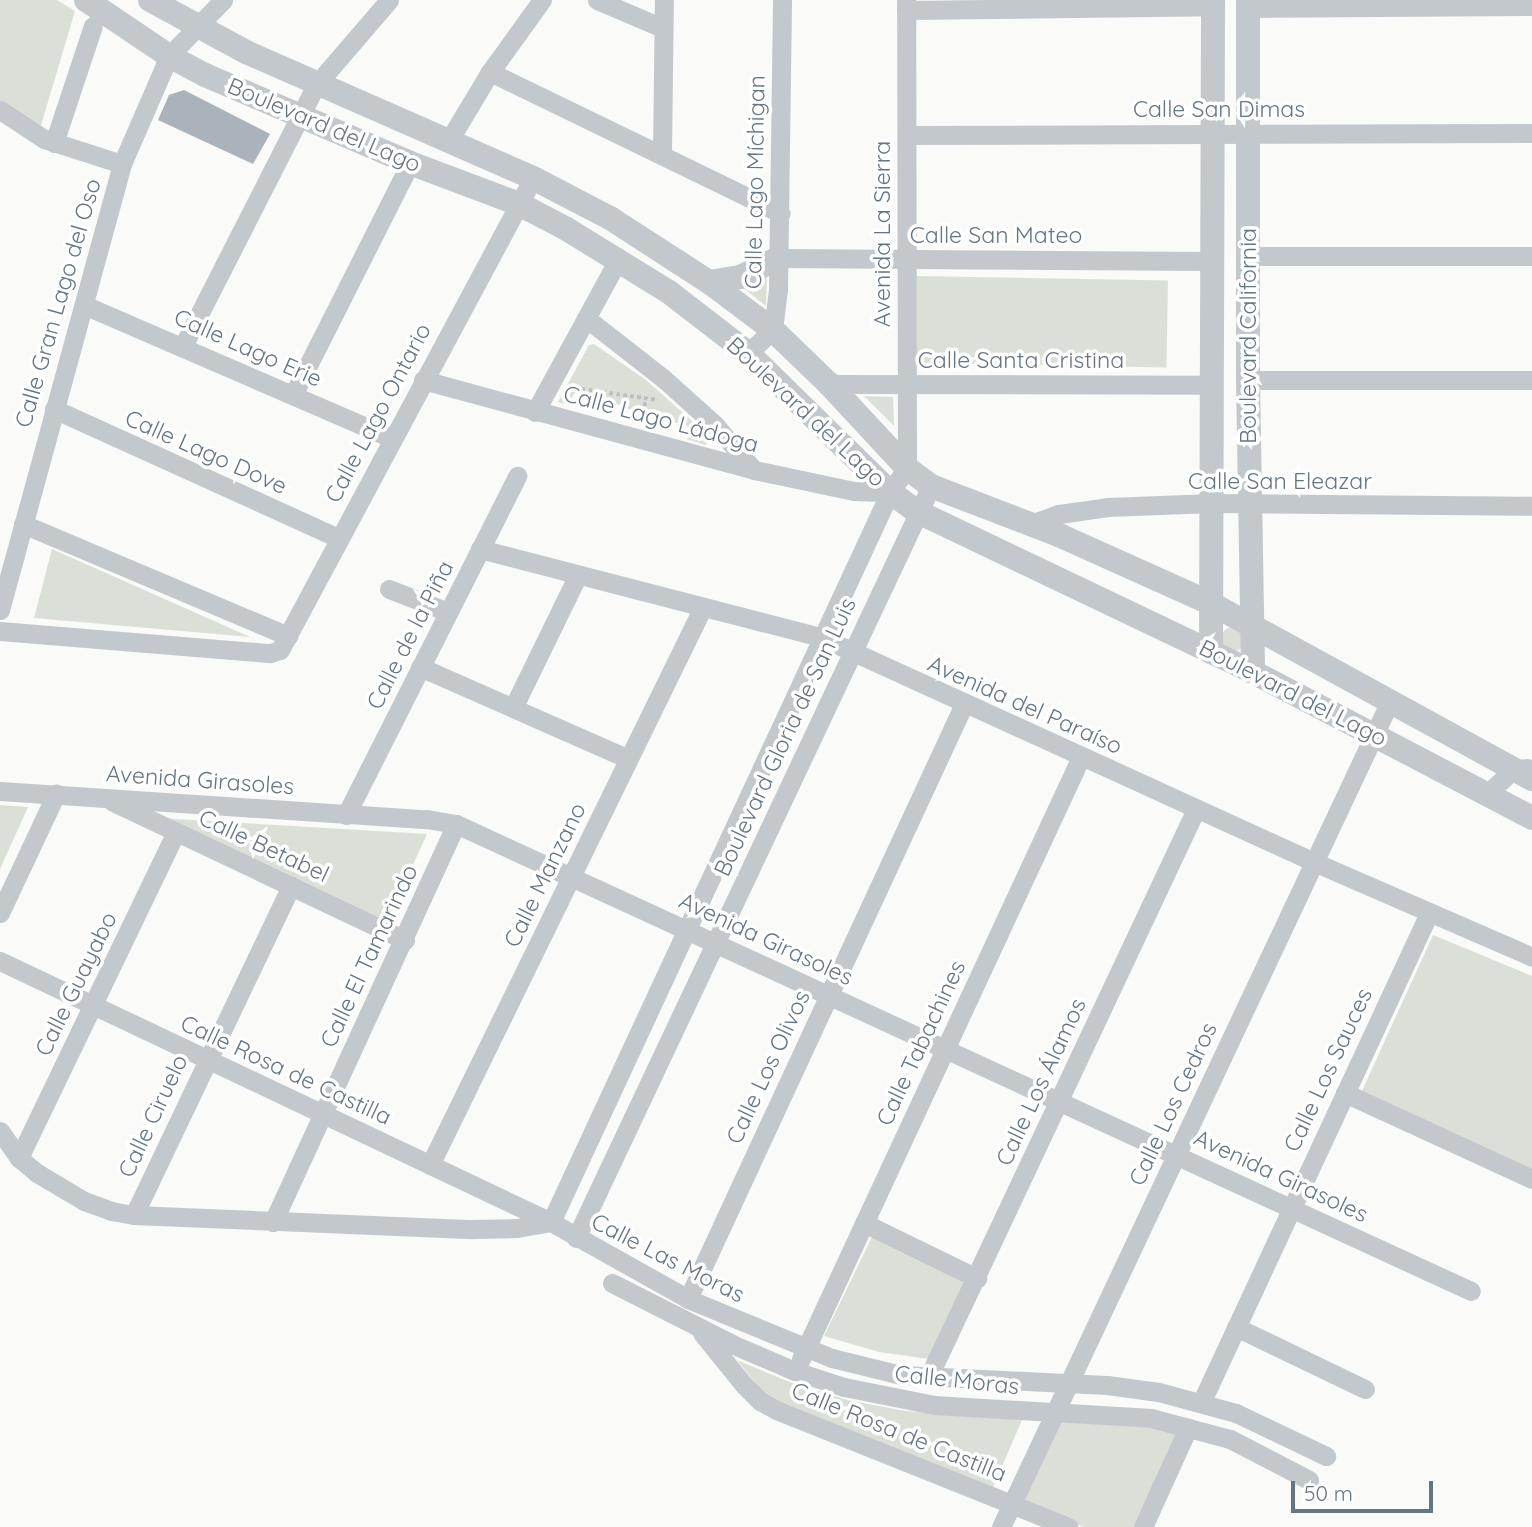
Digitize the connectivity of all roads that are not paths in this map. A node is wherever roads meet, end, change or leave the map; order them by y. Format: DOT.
graph roads {
  1 [pos="86,0"];
  2 [pos="149,0"];
  3 [pos="223,0"];
  4 [pos="389,0"];
  5 [pos="542,0"];
  6 [pos="597,0"];
  7 [pos="664,0"];
  8 [pos="782,0"];
  9 [pos="1213,3"];
  10 [pos="1248,4"];
  11 [pos="906,5"];
  12 [pos="1532,6"];
  13 [pos="93,26"];
  14 [pos="198,28"];
  15 [pos="663,28"];
  16 [pos="169,57"];
  17 [pos="489,72"];
  18 [pos="316,85"];
  19 [pos="0,110"];
  20 [pos="300,116"];
  21 [pos="1532,133"];
  22 [pos="1213,134"];
  23 [pos="1248,134"];
  24 [pos="907,135"];
  25 [pos="448,142"];
  26 [pos="54,143"];
  27 [pos="662,155"];
  28 [pos="410,163"];
  29 [pos="122,164"];
  30 [pos="533,178"];
  31 [pos="519,204"];
  32 [pos="781,213"];
  33 [pos="1248,256"];
  34 [pos="1532,256"];
  35 [pos="779,258"];
  36 [pos="907,259"];
  37 [pos="618,260"];
  38 [pos="1213,261"];
  39 [pos="709,282"];
  40 [pos="84,305"];
  41 [pos="586,318"];
  42 [pos="773,330"];
  43 [pos="183,346"];
  44 [pos="748,354"];
  45 [pos="423,380"];
  46 [pos="1248,380"];
  47 [pos="1532,380"];
  48 [pos="829,384"];
  49 [pos="907,384"];
  50 [pos="1212,385"];
  51 [pos="293,395"];
  52 [pos="54,410"];
  53 [pos="535,412"];
  54 [pos="391,438"];
  55 [pos="908,468"];
  56 [pos="754,470"];
  57 [pos="517,476"];
  58 [pos="931,486"];
  59 [pos="890,492"];
  60 [pos="1212,503"];
  61 [pos="1249,505"];
  62 [pos="1532,506"];
  63 [pos="918,512"];
  64 [pos="23,524"];
  65 [pos="1031,524"];
  66 [pos="339,538"];
  67 [pos="480,549"];
  68 [pos="578,575"];
  69 [pos="389,589"];
  70 [pos="1212,604"];
  71 [pos="703,607"];
  72 [pos="0,610"];
  73 [pos="448,612"];
  74 [pos="1254,628"];
  75 [pos="0,631"];
  76 [pos="822,638"];
  77 [pos="285,642"];
  78 [pos="1212,652"];
  79 [pos="852,653"];
  80 [pos="421,667"];
  81 [pos="1253,672"];
  82 [pos="1390,701"];
  83 [pos="964,704"];
  84 [pos="513,708"];
  85 [pos="1374,733"];
  86 [pos="1081,757"];
  87 [pos="629,759"];
  88 [pos="1526,772"];
  89 [pos="0,791"];
  90 [pos="56,794"];
  91 [pos="1487,794"];
  92 [pos="102,797"];
  93 [pos="1195,809"];
  94 [pos="346,815"];
  95 [pos="1532,818"];
  96 [pos="456,824"];
  97 [pos="176,832"];
  98 [pos="1314,862"];
  99 [pos="572,877"];
  100 [pos="291,886"];
  101 [pos="0,913"];
  102 [pos="1429,913"];
  103 [pos="687,930"];
  104 [pos="405,940"];
  105 [pos="715,943"];
  106 [pos="1532,957"];
  107 [pos="0,961"];
  108 [pos="829,995"];
  109 [pos="93,1005"];
  110 [pos="945,1049"];
  111 [pos="207,1059"];
  112 [pos="1345,1093"];
  113 [pos="1059,1101"];
  114 [pos="323,1114"];
  115 [pos="0,1130"];
  116 [pos="1176,1155"];
  117 [pos="19,1158"];
  118 [pos="430,1165"];
  119 [pos="1532,1180"];
  120 [pos="1291,1208"];
  121 [pos="134,1215"];
  122 [pos="273,1222"];
  123 [pos="551,1222"];
  124 [pos="864,1223"];
  125 [pos="576,1238"];
  126 [pos="977,1278"];
  127 [pos="612,1283"];
  128 [pos="1471,1291"];
  129 [pos="688,1299"];
  130 [pos="1236,1327"];
  131 [pos="699,1329"];
  132 [pos="805,1349"];
  133 [pos="795,1371"];
  134 [pos="929,1376"];
  135 [pos="1366,1389"];
  136 [pos="1062,1397"];
  137 [pos="1202,1401"];
  138 [pos="1188,1428"];
  139 [pos="1326,1456"];
  140 [pos="1309,1480"];
  141 [pos="1012,1504"];
  142 [pos="1001,1527"];
  143 [pos="1069,1527"];
  144 [pos="1143,1527"];
  1 -- 16 [label="street, Boulevard del Lago"];
  2 -- 14 [label="street, Boulevard del Lago"];
  3 -- 14 [label="street"];
  4 -- 18 [label="street"];
  5 -- 17 [label="street"];
  6 -- 15 [label="street"];
  7 -- 15 [label="street"];
  8 -- 32 [label="street, Calle Lago Míchigan"];
  9 -- 11 [label="street"];
  9 -- 22 [label="street, Boulevard California"];
  10 -- 12 [label="street"];
  10 -- 23 [label="street, Boulevard California"];
  11 -- 24 [label="street, Avenida La Sierra"];
  13 -- 26 [label="street"];
  14 -- 16 [label="street"];
  14 -- 18 [label="street, Boulevard del Lago"];
  15 -- 27 [label="street"];
  16 -- 20 [label="street, Boulevard del Lago"];
  16 -- 29 [label="street, Calle Gran Lago del Oso"];
  17 -- 25 [label="street"];
  17 -- 27 [label="street"];
  18 -- 20 [label="street"];
  18 -- 25 [label="street, Boulevard del Lago"];
  19 -- 26 [label="street"];
  20 -- 28 [label="street, Boulevard del Lago"];
  20 -- 43 [label="street"];
  21 -- 23 [label="street, Calle San Dimas"];
  22 -- 23 [label="street, Calle San Dimas"];
  22 -- 24 [label="street, Calle San Dimas"];
  22 -- 38 [label="street, Boulevard California"];
  23 -- 33 [label="street, Boulevard California"];
  24 -- 36 [label="street, Avenida La Sierra"];
  25 -- 30 [label="street, Boulevard del Lago"];
  26 -- 29 [label="street"];
  27 -- 32 [label="street"];
  28 -- 31 [label="street, Boulevard del Lago"];
  28 -- 51 [label="street"];
  29 -- 40 [label="street, Calle Gran Lago del Oso"];
  30 -- 31 [label="street, Calle Lago Ontario"];
  30 -- 39 [label="street, Boulevard del Lago"];
  31 -- 37 [label="street, Boulevard del Lago"];
  31 -- 45 [label="street, Calle Lago Ontario"];
  32 -- 35 [label="street, Calle Lago Míchigan"];
  33 -- 34 [label="street"];
  33 -- 46 [label="street, Boulevard California"];
  35 -- 36 [label="street, Calle San Mateo"];
  35 -- 39 [label="street"];
  35 -- 42 [label="street, Calle Lago Míchigan"];
  36 -- 38 [label="street, Calle San Mateo"];
  36 -- 49 [label="street, Avenida La Sierra"];
  37 -- 41 [label="street"];
  37 -- 44 [label="street, Boulevard del Lago"];
  38 -- 50 [label="street, Boulevard California"];
  39 -- 42 [label="street, Boulevard del Lago"];
  40 -- 43 [label="street, Calle Lago Erie"];
  40 -- 52 [label="street, Calle Gran Lago del Oso"];
  41 -- 53 [label="street"];
  41 -- 56 [label="street"];
  42 -- 44 [label="street"];
  42 -- 48 [label="street, Boulevard del Lago"];
  43 -- 51 [label="street, Calle Lago Erie"];
  44 -- 59 [label="street, Boulevard del Lago"];
  45 -- 53 [label="street, Calle Lago Ládoga"];
  45 -- 54 [label="street, Calle Lago Ontario"];
  46 -- 47 [label="street"];
  46 -- 61 [label="street, Boulevard California"];
  48 -- 49 [label="street, Calle Santa Cristina"];
  48 -- 55 [label="street, Boulevard del Lago"];
  49 -- 50 [label="street, Calle Santa Cristina"];
  49 -- 55 [label="street, Avenida La Sierra"];
  50 -- 60 [label="street, Boulevard California"];
  51 -- 54 [label="street, Calle Lago Erie"];
  52 -- 64 [label="street, Calle Gran Lago del Oso"];
  52 -- 66 [label="street, Calle Lago Dove"];
  53 -- 56 [label="street, Calle Lago Ládoga"];
  54 -- 66 [label="street, Calle Lago Ontario"];
  55 -- 58 [label="street, Boulevard del Lago"];
  55 -- 59 [label="street, Boulevard Gloria de San Luis"];
  56 -- 59 [label="street, Calle Lago Ládoga"];
  57 -- 67 [label="street, Calle de la Piña"];
  58 -- 63 [label="street, Boulevard Gloria de San Luis"];
  58 -- 65 [label="street, Boulevard del Lago"];
  59 -- 63 [label="street, Boulevard del Lago"];
  59 -- 76 [label="street, Boulevard Gloria de San Luis"];
  60 -- 61 [label="street, Calle San Eleazar"];
  60 -- 65 [label="street, Calle San Eleazar"];
  60 -- 70 [label="street, Boulevard California"];
  61 -- 62 [label="street, Calle San Eleazar"];
  61 -- 74 [label="street, Boulevard California"];
  63 -- 78 [label="street, Boulevard del Lago"];
  63 -- 79 [label="street, Boulevard Gloria de San Luis"];
  64 -- 72 [label="street, Calle Gran Lago del Oso"];
  64 -- 77 [label="street"];
  65 -- 70 [label="street, Boulevard del Lago"];
  66 -- 77 [label="street, Calle Lago Ontario"];
  67 -- 68 [label="street, Avenida del Paraíso"];
  67 -- 73 [label="street, Calle de la Piña"];
  68 -- 71 [label="street, Avenida del Paraíso"];
  68 -- 84 [label="street"];
  69 -- 73 [label="street"];
  70 -- 74 [label="street, Boulevard del Lago"];
  70 -- 78 [label="street, Boulevard California"];
  71 -- 76 [label="street, Avenida del Paraíso"];
  71 -- 87 [label="street, Calle Manzano"];
  73 -- 80 [label="street, Calle de la Piña"];
  74 -- 81 [label="street, Boulevard California"];
  74 -- 82 [label="street, Boulevard del Lago"];
  75 -- 77 [label="street"];
  76 -- 79 [label="street, Avenida del Paraíso"];
  76 -- 103 [label="street, Boulevard Gloria de San Luis"];
  78 -- 81 [label="street, Boulevard del Lago"];
  79 -- 83 [label="street, Avenida del Paraíso"];
  79 -- 105 [label="street, Boulevard Gloria de San Luis"];
  80 -- 84 [label="street"];
  80 -- 94 [label="street, Calle de la Piña"];
  81 -- 85 [label="street, Boulevard del Lago"];
  82 -- 85 [label="street, Calle Los Cedros"];
  82 -- 88 [label="street, Boulevard del Lago"];
  83 -- 86 [label="street, Avenida del Paraíso"];
  83 -- 108 [label="street, Calle Los Olivos"];
  84 -- 87 [label="street"];
  85 -- 91 [label="street, Boulevard del Lago"];
  85 -- 98 [label="street, Calle Los Cedros"];
  86 -- 93 [label="street, Avenida del Paraíso"];
  86 -- 110 [label="street, Calle Tabachines"];
  87 -- 99 [label="street, Calle Manzano"];
  88 -- 91 [label="street"];
  89 -- 90 [label="street, Avenida Girasoles"];
  90 -- 92 [label="street, Avenida Girasoles"];
  90 -- 101 [label="street"];
  91 -- 95 [label="street, Boulevard del Lago"];
  92 -- 94 [label="street, Avenida Girasoles"];
  92 -- 97 [label="street, Calle Betabel"];
  93 -- 98 [label="street, Avenida del Paraíso"];
  93 -- 113 [label="street, Calle Los Álamos"];
  94 -- 96 [label="street, Avenida Girasoles"];
  96 -- 99 [label="street, Avenida Girasoles"];
  96 -- 104 [label="street, Calle El Tamarindo"];
  97 -- 100 [label="street, Calle Betabel"];
  97 -- 109 [label="street, Calle Guayabo"];
  98 -- 102 [label="street, Avenida del Paraíso"];
  98 -- 116 [label="street, Calle Los Cedros"];
  99 -- 103 [label="street, Avenida Girasoles"];
  99 -- 118 [label="street, Calle Manzano"];
  100 -- 104 [label="street, Calle Betabel"];
  100 -- 111 [label="street, Calle Ciruelo"];
  102 -- 106 [label="street, Avenida del Paraíso"];
  102 -- 112 [label="street, Calle Los Sauces"];
  103 -- 105 [label="street, Avenida Girasoles"];
  103 -- 123 [label="street, Boulevard Gloria de San Luis"];
  104 -- 114 [label="street, Calle El Tamarindo"];
  105 -- 108 [label="street, Avenida Girasoles"];
  105 -- 125 [label="street, Boulevard Gloria de San Luis"];
  107 -- 109 [label="street, Calle Rosa de Castilla"];
  108 -- 110 [label="street, Avenida Girasoles"];
  108 -- 129 [label="street, Calle Los Olivos"];
  109 -- 111 [label="street, Calle Rosa de Castilla"];
  109 -- 117 [label="street, Calle Guayabo"];
  110 -- 113 [label="street, Avenida Girasoles"];
  110 -- 124 [label="street, Calle Tabachines"];
  111 -- 114 [label="street, Calle Rosa de Castilla"];
  111 -- 121 [label="street, Calle Ciruelo"];
  112 -- 119 [label="street"];
  112 -- 120 [label="street, Calle Los Sauces"];
  113 -- 116 [label="street, Avenida Girasoles"];
  113 -- 126 [label="street, Calle Los Álamos"];
  114 -- 118 [label="street, Calle Rosa de Castilla"];
  114 -- 122 [label="street, Calle El Tamarindo"];
  115 -- 117 [label="street"];
  116 -- 120 [label="street, Avenida Girasoles"];
  116 -- 136 [label="street, Calle Los Cedros"];
  117 -- 121 [label="street"];
  118 -- 123 [label="street, Calle Rosa de Castilla"];
  120 -- 128 [label="street, Avenida Girasoles"];
  120 -- 130 [label="street, Calle Los Sauces"];
  121 -- 122 [label="street"];
  122 -- 123 [label="street"];
  123 -- 125 [label="street, Calle Las Moras"];
  124 -- 126 [label="street"];
  124 -- 132 [label="street, Calle Tabachines"];
  125 -- 129 [label="street, Calle Las Moras"];
  126 -- 134 [label="street, Calle Los Álamos"];
  127 -- 131 [label="street, Calle Moras"];
  129 -- 132 [label="street, Calle Las Moras"];
  130 -- 135 [label="street"];
  130 -- 137 [label="street, Calle Los Sauces"];
  131 -- 133 [label="street, Calle Moras"];
  131 -- 141 [label="street, Calle Rosa de Castilla"];
  132 -- 133 [label="street, Calle Tabachines"];
  132 -- 134 [label="street, Calle Las Moras"];
  133 -- 136 [label="street, Calle Moras"];
  134 -- 136 [label="street, Calle Las Moras"];
  136 -- 137 [label="street, Calle Las Moras"];
  136 -- 138 [label="street, Calle Moras"];
  136 -- 141 [label="street, Calle Los Cedros"];
  137 -- 139 [label="street, Calle Las Moras"];
  138 -- 140 [label="street, Calle Moras"];
  138 -- 144 [label="street"];
  141 -- 142 [label="street, Calle Los Cedros"];
  141 -- 143 [label="street, Calle Rosa de Castilla"];
}
